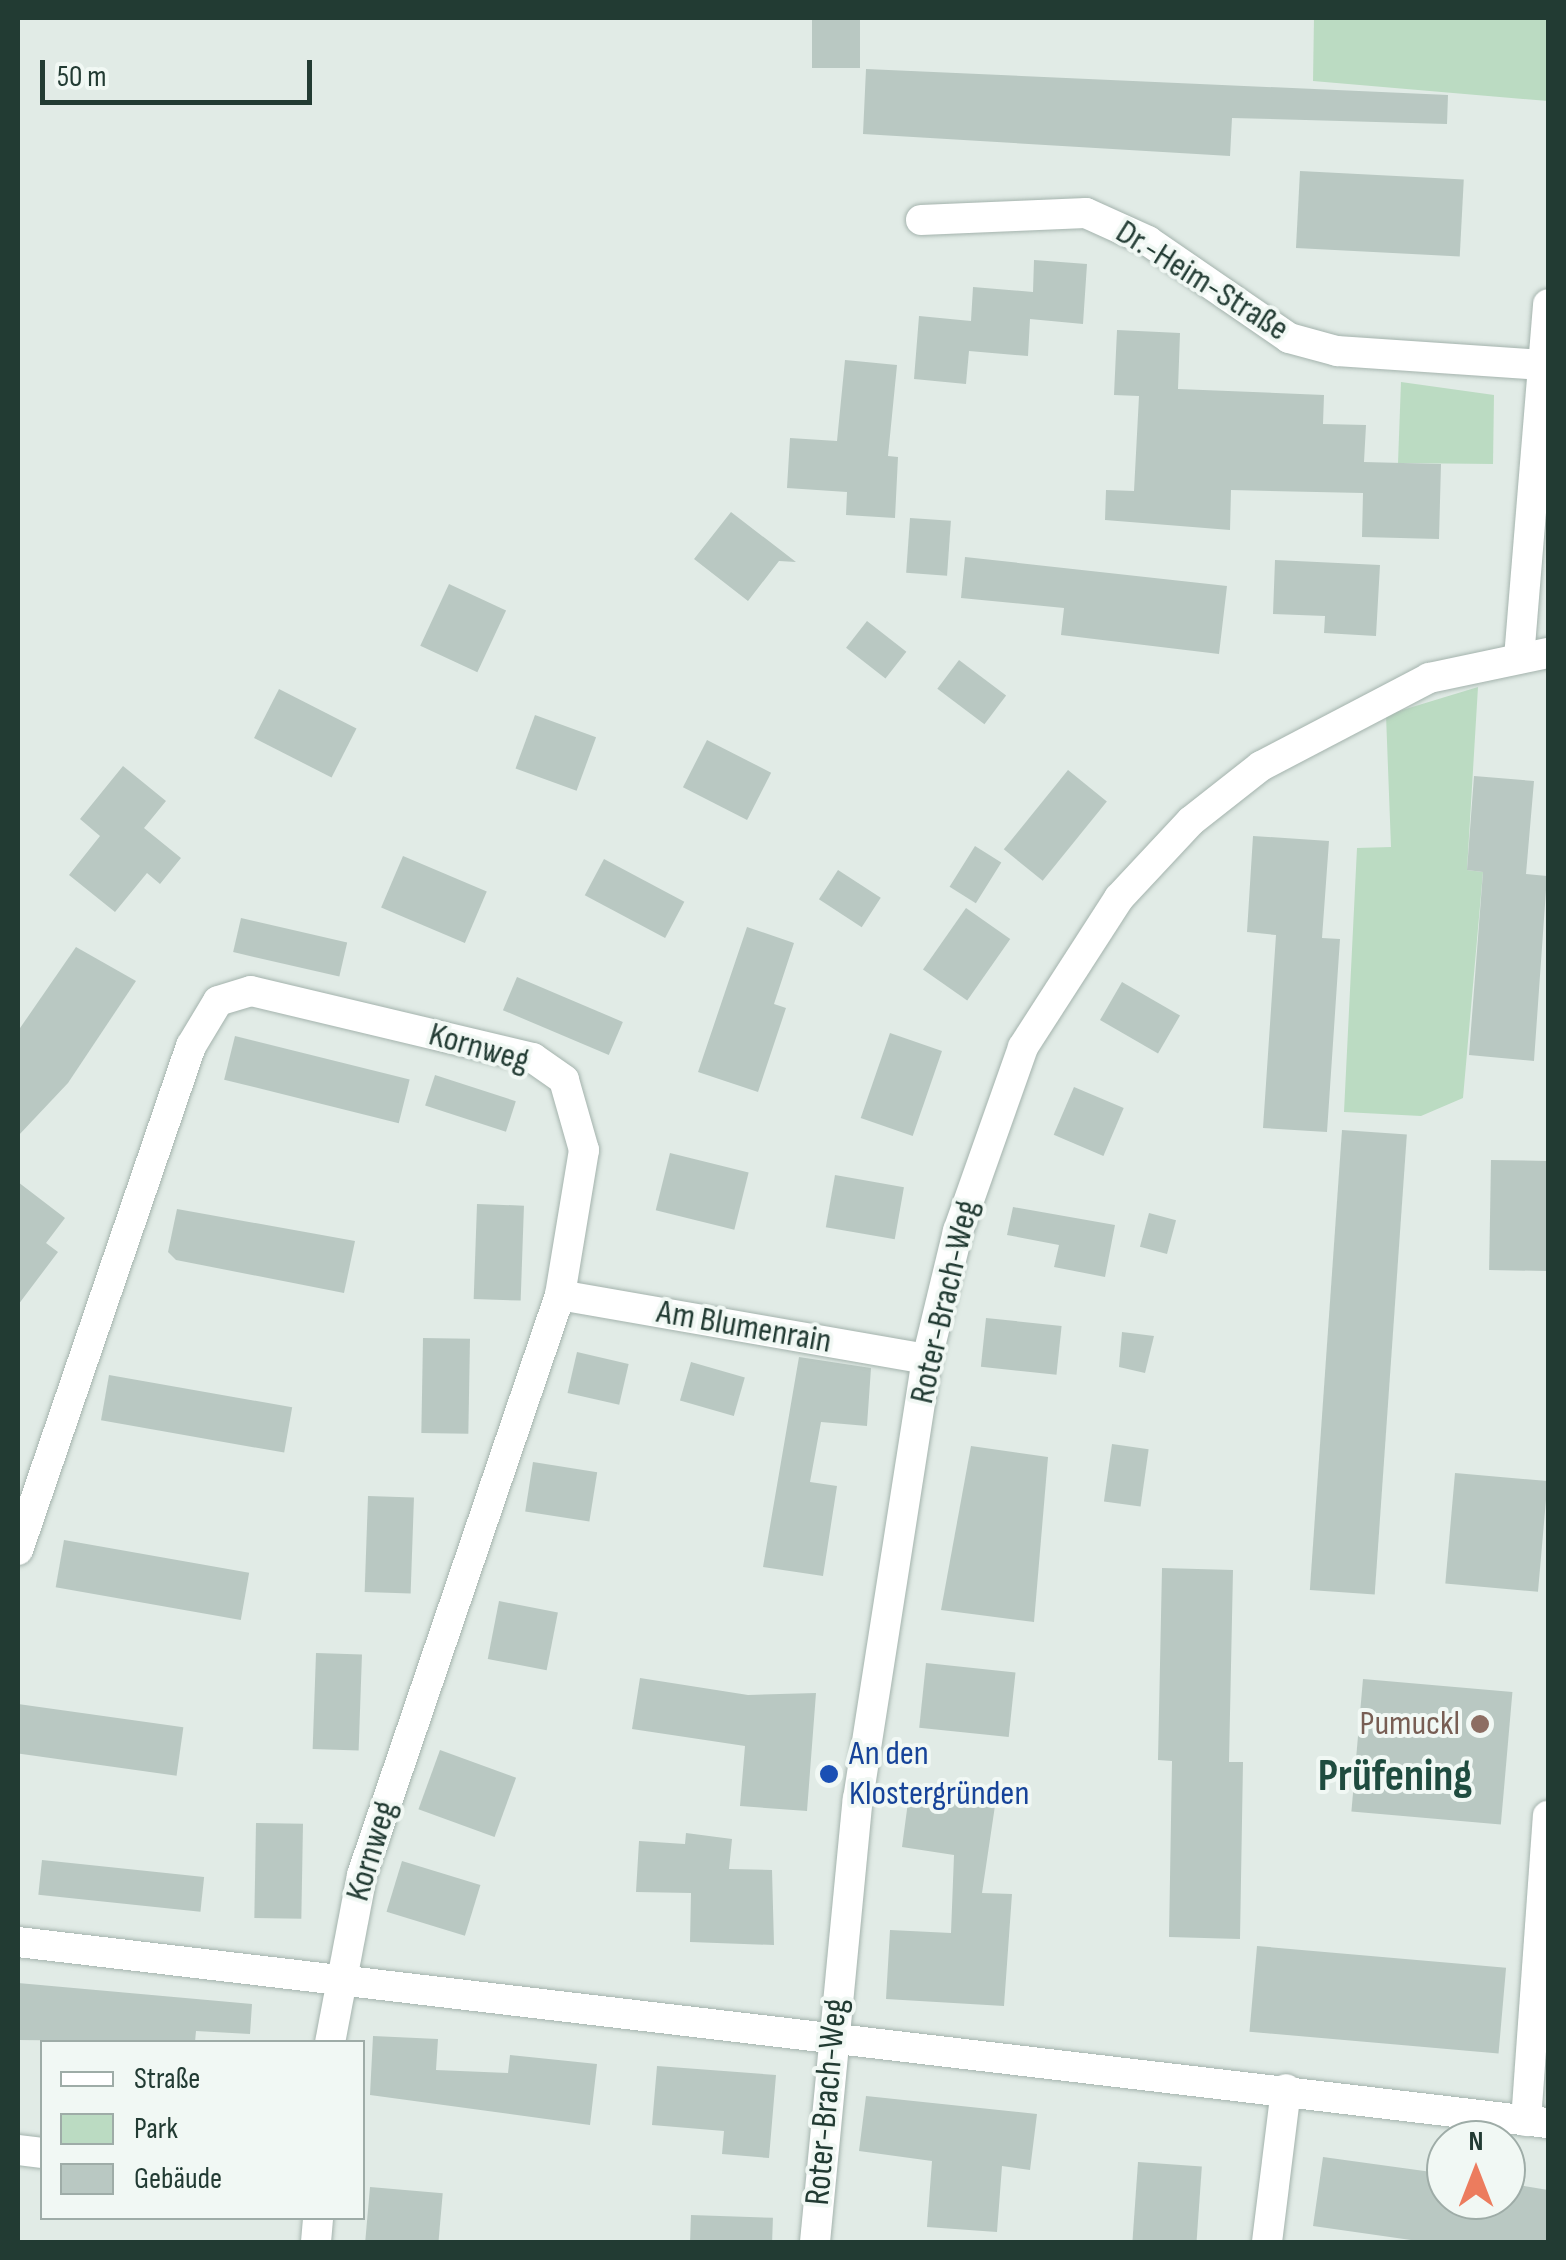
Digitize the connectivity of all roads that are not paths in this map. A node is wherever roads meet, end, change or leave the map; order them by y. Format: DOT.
graph roads {
  1 [pos="921,220"];
  2 [pos="1548,304"];
  3 [pos="1543,366"];
  4 [pos="1534,656"];
  5 [pos="560,1295"];
  6 [pos="927,1360"];
  7 [pos="18,1550"];
  8 [pos="1548,1816"];
  9 [pos="18,1942"];
  10 [pos="335,1981"];
  11 [pos="330,2040"];
  12 [pos="830,2041"];
  13 [pos="1286,2088"];
  14 [pos="1537,2122"];
  15 [pos="815,2242"];
  16 [pos="1267,2242"];
  1 -- 3 [label="street, Dr.-Heim-Straße"];
  2 -- 3 [label="street"];
  3 -- 4 [label="street"];
  4 -- 6 [label="street, Roter-Brach-Weg"];
  5 -- 6 [label="street, Am Blumenrain"];
  5 -- 7 [label="street, Kornweg"];
  5 -- 10 [label="street, Kornweg"];
  6 -- 12 [label="street, Roter-Brach-Weg"];
  8 -- 14 [label="street"];
  9 -- 10 [label="street"];
  10 -- 11 [label="street, Kornweg"];
  10 -- 12 [label="street"];
  12 -- 13 [label="street"];
  12 -- 15 [label="street, Roter-Brach-Weg"];
  13 -- 14 [label="street"];
  13 -- 16 [label="street"];
}
